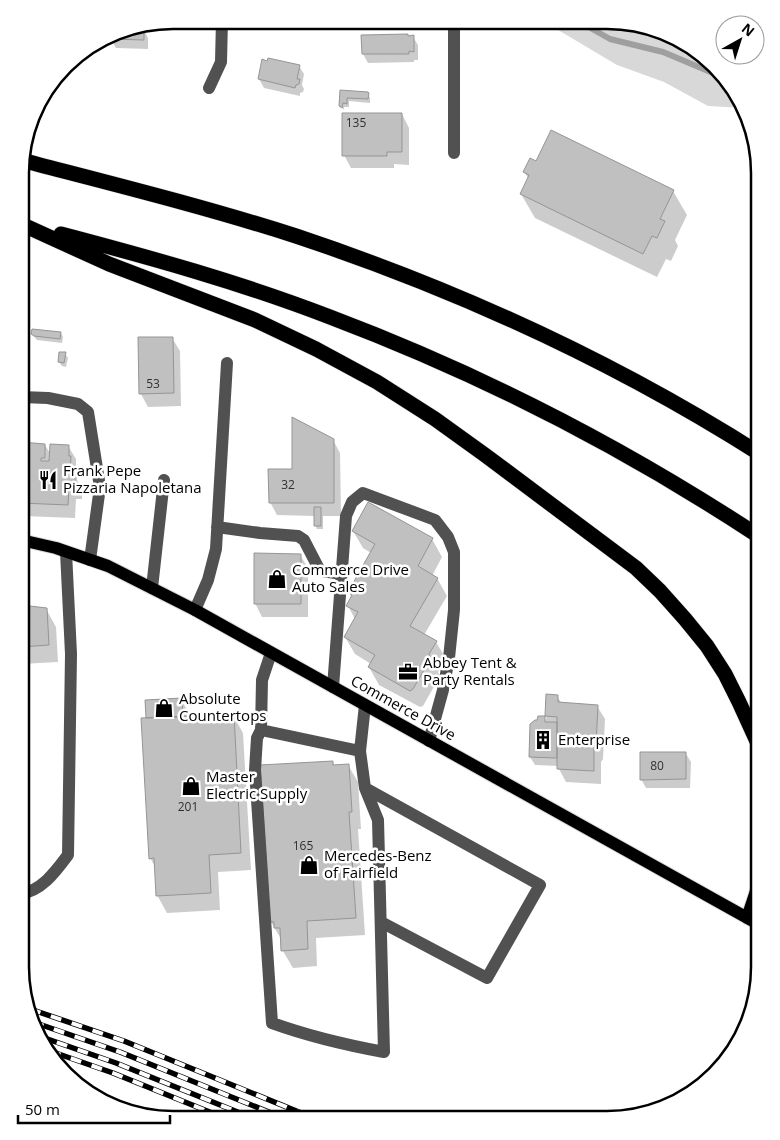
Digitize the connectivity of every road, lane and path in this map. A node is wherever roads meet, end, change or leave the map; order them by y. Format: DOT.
graph roads {
  1 [pos="222,29"];
  2 [pos="454,29"];
  3 [pos="209,88"];
  4 [pos="454,153"];
  5 [pos="30,162"];
  6 [pos="29,226"];
  7 [pos="29,228"];
  8 [pos="227,363"];
  9 [pos="29,398"];
  10 [pos="751,449"];
  11 [pos="164,480"];
  12 [pos="217,527"];
  13 [pos="751,531"];
  14 [pos="29,542"];
  15 [pos="66,552"];
  16 [pos="90,560"];
  17 [pos="342,574"];
  18 [pos="152,588"];
  19 [pos="194,610"];
  20 [pos="271,653"];
  21 [pos="333,688"];
  22 [pos="365,705"];
  23 [pos="751,729"];
  24 [pos="261,730"];
  25 [pos="430,741"];
  26 [pos="360,750"];
  27 [pos="365,788"];
  28 [pos="29,892"];
  29 [pos="751,906"];
  30 [pos="747,918"];
  31 [pos="751,920"];
  32 [pos="381,922"];
  1 -- 3 [label="street"];
  2 -- 4 [label="street"];
  5 -- 10 [label="highway"];
  6 -- 13 [label="highway"];
  7 -- 23 [label="highway"];
  8 -- 12 [label="street"];
  9 -- 16 [label="street"];
  11 -- 18 [label="street"];
  12 -- 17 [label="street"];
  12 -- 19 [label="street"];
  14 -- 15 [label="main road, Commerce Drive"];
  15 -- 16 [label="main road, Commerce Drive"];
  15 -- 28 [label="street"];
  16 -- 18 [label="main road, Commerce Drive"];
  17 -- 21 [label="street"];
  17 -- 25 [label="street"];
  18 -- 19 [label="main road, Commerce Drive"];
  19 -- 20 [label="main road, Commerce Drive"];
  20 -- 21 [label="main road, Commerce Drive"];
  20 -- 24 [label="street"];
  21 -- 22 [label="main road, Commerce Drive"];
  22 -- 25 [label="main road, Commerce Drive"];
  22 -- 26 [label="street"];
  24 -- 26 [label="street"];
  24 -- 32 [label="street"];
  25 -- 30 [label="main road, Commerce Drive"];
  26 -- 27 [label="street"];
  27 -- 32 [label="street"];
  27 -- 32 [label="street"];
  29 -- 30 [label="main road"];
  30 -- 31 [label="main road, Commerce Drive"];
}
